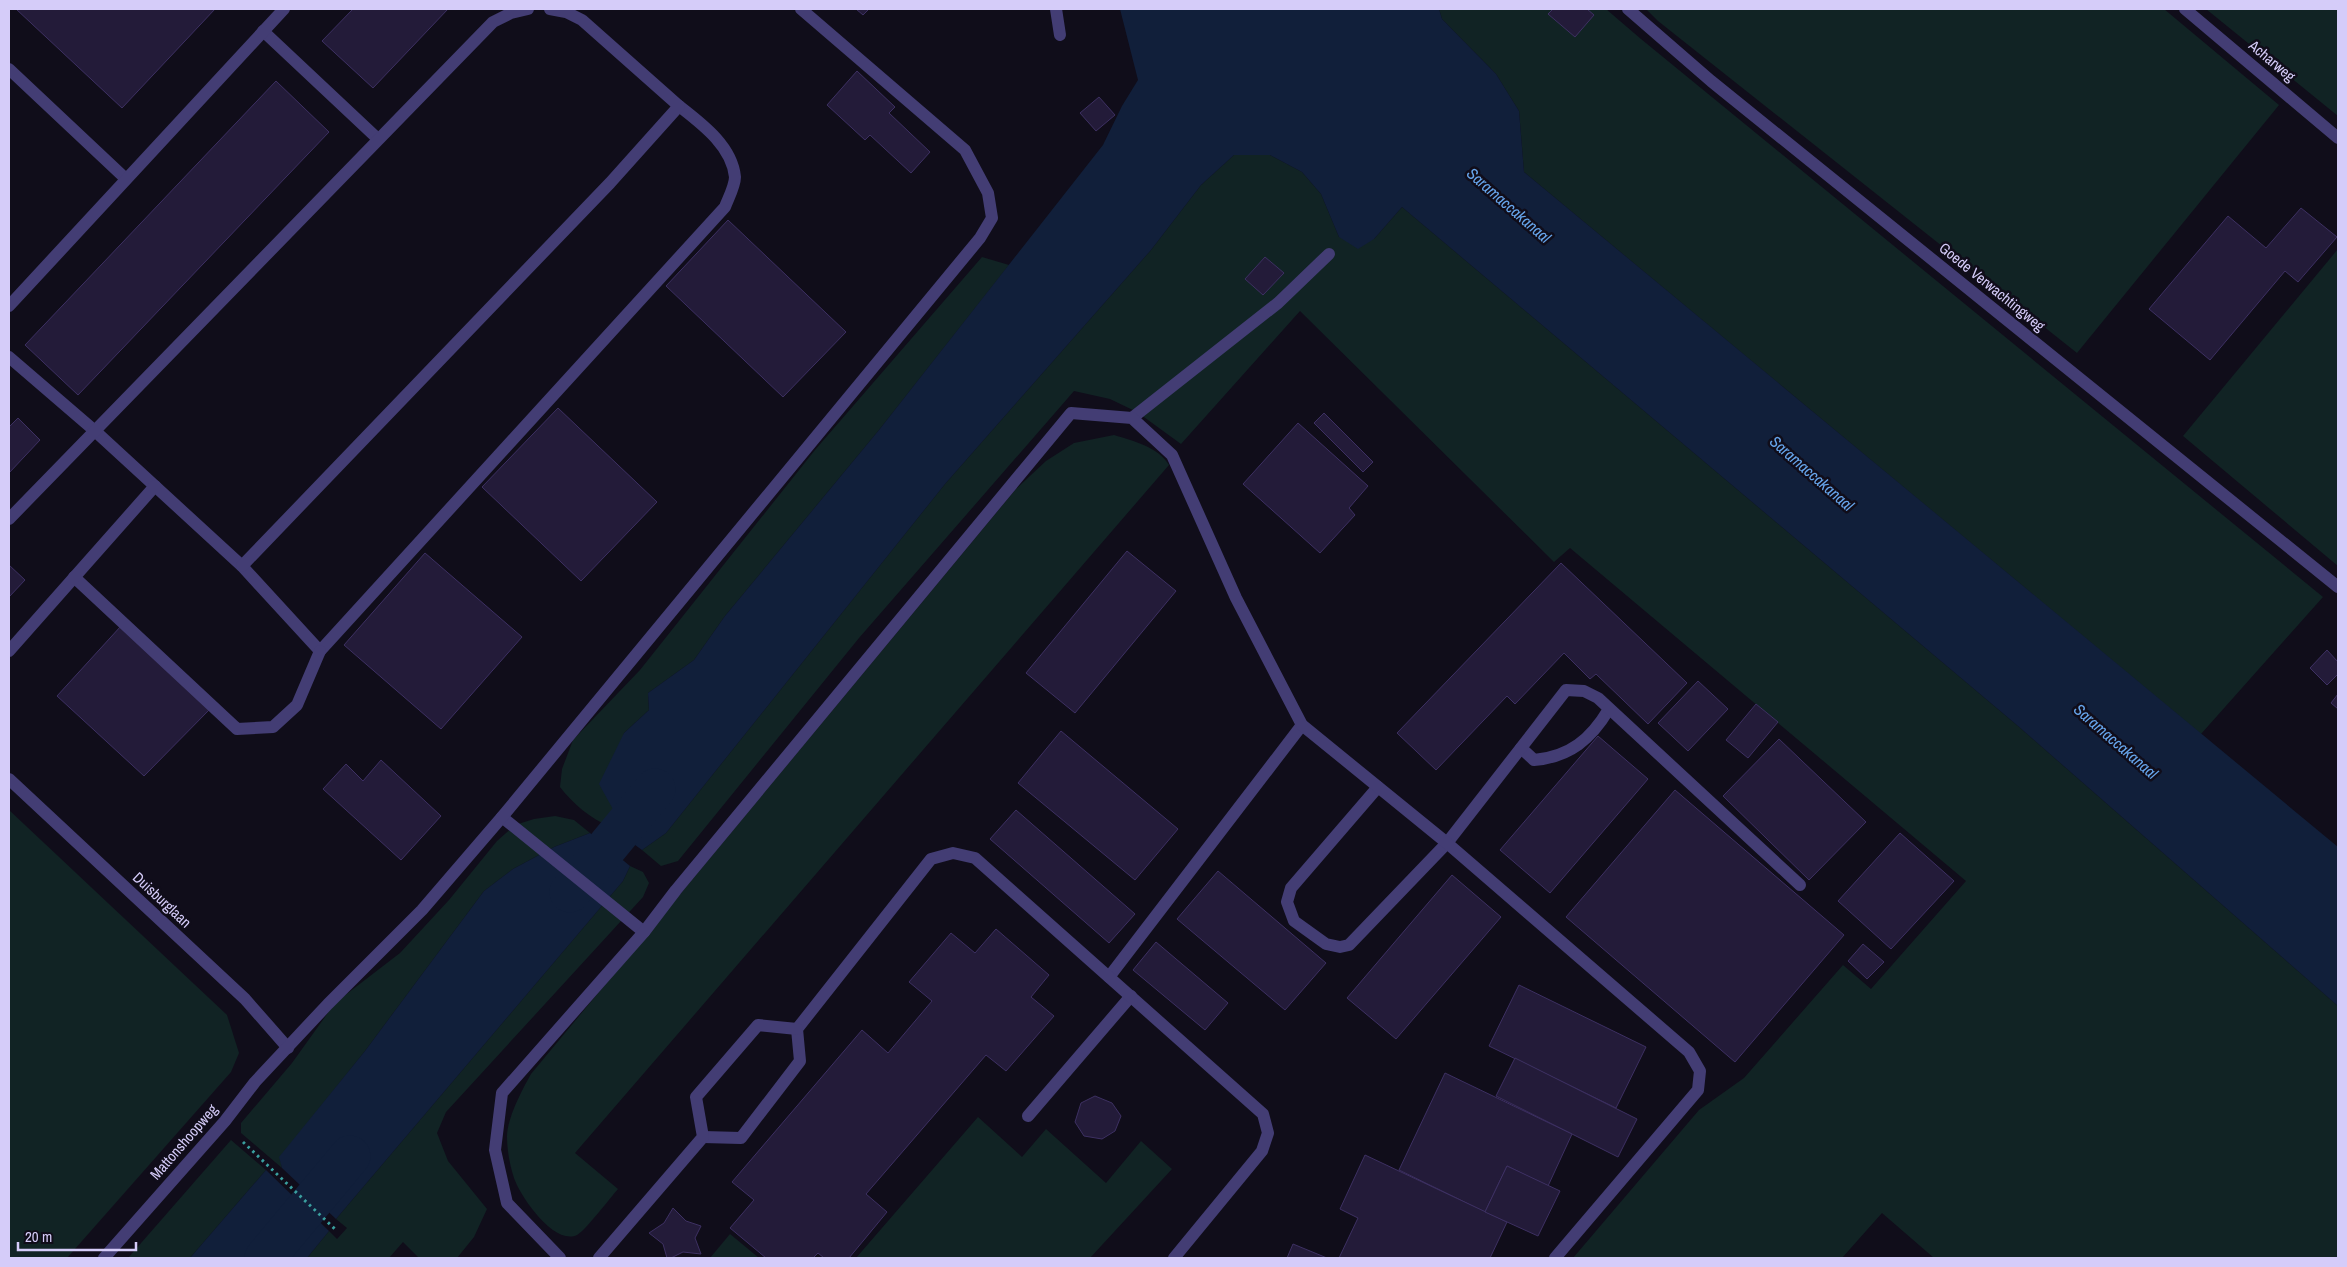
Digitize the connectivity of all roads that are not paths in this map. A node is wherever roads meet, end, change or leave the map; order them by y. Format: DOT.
graph roads {
  1 [pos="284,9"];
  2 [pos="528,9"];
  3 [pos="550,9"];
  4 [pos="800,9"];
  5 [pos="1056,9"];
  6 [pos="1628,9"];
  7 [pos="2185,9"];
  8 [pos="263,31"];
  9 [pos="1060,35"];
  10 [pos="9,69"];
  11 [pos="679,106"];
  12 [pos="2338,138"];
  13 [pos="378,139"];
  14 [pos="126,179"];
  15 [pos="1328,254"];
  16 [pos="9,306"];
  17 [pos="9,357"];
  18 [pos="1132,418"];
  19 [pos="95,431"];
  20 [pos="155,486"];
  21 [pos="9,519"];
  22 [pos="242,566"];
  23 [pos="74,577"];
  24 [pos="2338,587"];
  25 [pos="9,651"];
  26 [pos="320,651"];
  27 [pos="1609,709"];
  28 [pos="1302,725"];
  29 [pos="1522,748"];
  30 [pos="9,779"];
  31 [pos="1378,787"];
  32 [pos="502,817"];
  33 [pos="1447,843"];
  34 [pos="1800,885"];
  35 [pos="644,932"];
  36 [pos="1109,977"];
  37 [pos="1131,996"];
  38 [pos="797,1029"];
  39 [pos="288,1048"];
  40 [pos="1028,1116"];
  41 [pos="703,1137"];
  42 [pos="104,1258"];
  43 [pos="560,1258"];
  44 [pos="599,1258"];
  45 [pos="1174,1258"];
  46 [pos="1555,1258"];
  1 -- 8 [label="street"];
  2 -- 13 [label="street"];
  3 -- 11 [label="street"];
  4 -- 32 [label="street, Mattonshoopweg"];
  5 -- 9 [label="street"];
  6 -- 24 [label="street, Goede Verwachtingweg"];
  7 -- 12 [label="street, Acharweg"];
  8 -- 13 [label="street"];
  8 -- 14 [label="street"];
  10 -- 14 [label="street"];
  11 -- 22 [label="street"];
  11 -- 26 [label="street"];
  13 -- 19 [label="street"];
  14 -- 16 [label="street"];
  15 -- 18 [label="street"];
  17 -- 19 [label="street"];
  18 -- 28 [label="street"];
  18 -- 35 [label="street"];
  19 -- 20 [label="street"];
  19 -- 21 [label="street"];
  20 -- 22 [label="street"];
  20 -- 23 [label="street"];
  22 -- 26 [label="street"];
  23 -- 25 [label="street"];
  23 -- 26 [label="street"];
  27 -- 29 [label="street"];
  27 -- 29 [label="street"];
  27 -- 34 [label="street"];
  28 -- 31 [label="street"];
  28 -- 36 [label="street"];
  29 -- 33 [label="street"];
  30 -- 39 [label="street, Duisburglaan"];
  31 -- 33 [label="street"];
  31 -- 33 [label="street"];
  32 -- 35 [label="street"];
  32 -- 39 [label="street, Mattonshoopweg"];
  33 -- 46 [label="street"];
  35 -- 43 [label="street"];
  36 -- 37 [label="street"];
  36 -- 38 [label="street"];
  37 -- 40 [label="street"];
  37 -- 45 [label="street"];
  38 -- 41 [label="street"];
  38 -- 41 [label="street"];
  39 -- 42 [label="street, Mattonshoopweg"];
  41 -- 44 [label="street"];
}
